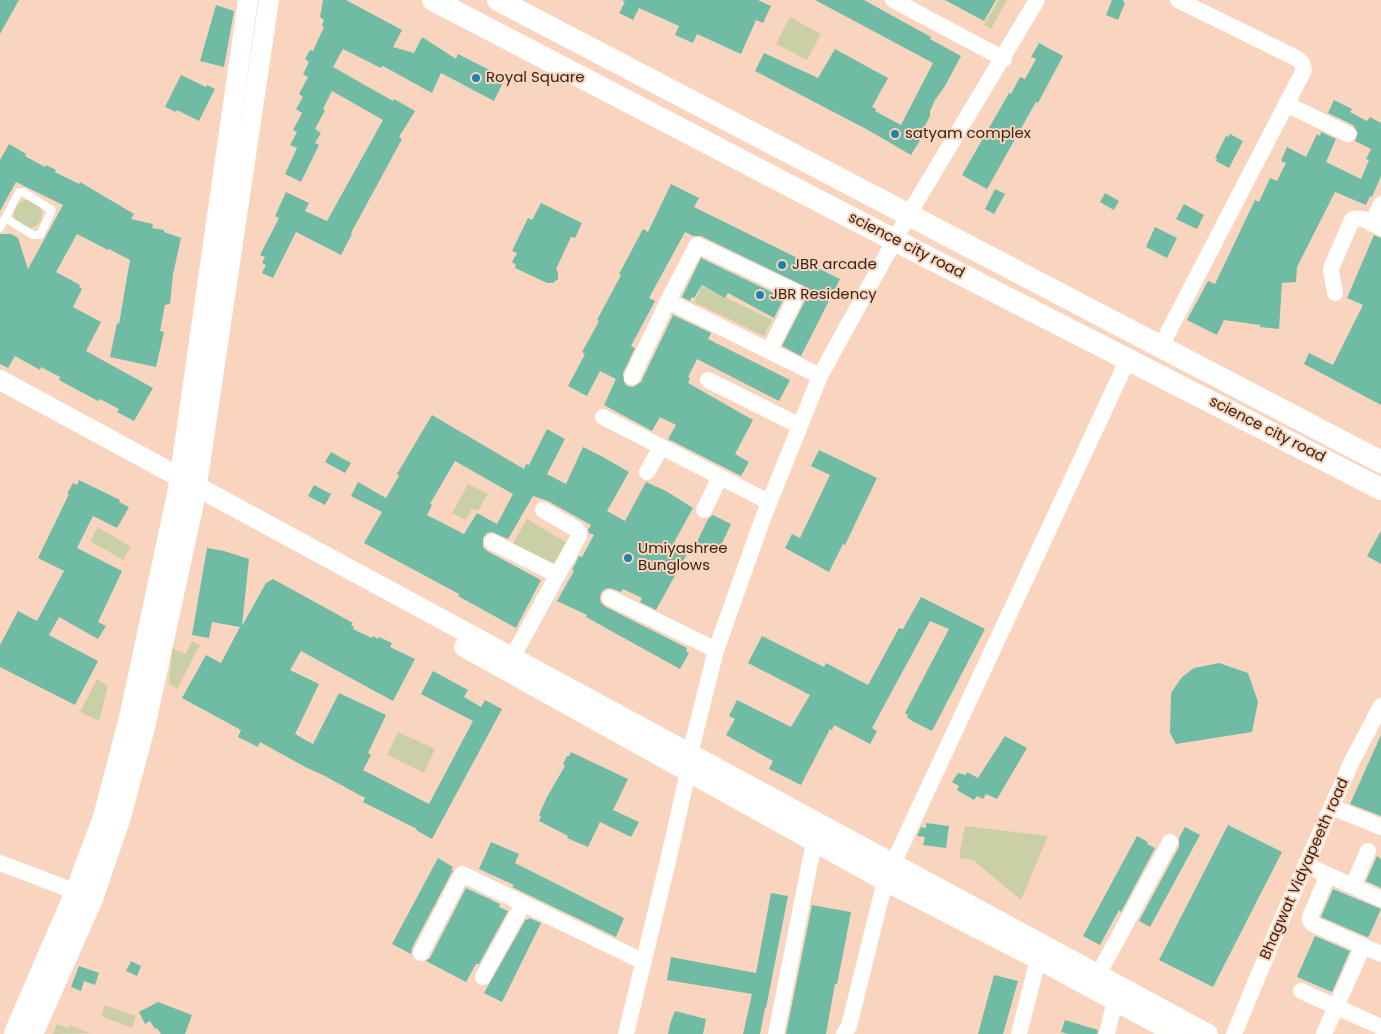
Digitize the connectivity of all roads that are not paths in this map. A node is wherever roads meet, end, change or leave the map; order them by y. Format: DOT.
graph roads {
  1 [pos="248,0"];
  2 [pos="269,0"];
  3 [pos="433,0"];
  4 [pos="498,0"];
  5 [pos="893,0"];
  6 [pos="1037,0"];
  7 [pos="1178,0"];
  8 [pos="1004,59"];
  9 [pos="1286,104"];
  10 [pos="1348,134"];
  11 [pos="1381,204"];
  12 [pos="909,214"];
  13 [pos="5,218"];
  14 [pos="1377,226"];
  15 [pos="0,228"];
  16 [pos="894,240"];
  17 [pos="1335,294"];
  18 [pos="668,301"];
  19 [pos="1161,346"];
  20 [pos="769,351"];
  21 [pos="1128,359"];
  22 [pos="820,376"];
  23 [pos="632,377"];
  24 [pos="0,380"];
  25 [pos="708,380"];
  26 [pos="0,395"];
  27 [pos="603,417"];
  28 [pos="800,426"];
  29 [pos="662,447"];
  30 [pos="1381,462"];
  31 [pos="647,472"];
  32 [pos="720,477"];
  33 [pos="187,487"];
  34 [pos="1381,489"];
  35 [pos="769,502"];
  36 [pos="544,510"];
  37 [pos="704,510"];
  38 [pos="492,542"];
  39 [pos="558,575"];
  40 [pos="610,598"];
  41 [pos="716,650"];
  42 [pos="512,658"];
  43 [pos="1381,706"];
  44 [pos="1376,727"];
  45 [pos="689,763"];
  46 [pos="1332,807"];
  47 [pos="1381,827"];
  48 [pos="814,842"];
  49 [pos="1170,842"];
  50 [pos="1368,851"];
  51 [pos="0,863"];
  52 [pos="1306,865"];
  53 [pos="889,872"];
  54 [pos="1328,875"];
  55 [pos="1353,886"];
  56 [pos="84,895"];
  57 [pos="1381,899"];
  58 [pos="523,904"];
  59 [pos="1375,948"];
  60 [pos="421,953"];
  61 [pos="1038,959"];
  62 [pos="644,962"];
  63 [pos="1098,975"];
  64 [pos="483,977"];
  65 [pos="1301,991"];
  66 [pos="1115,1000"];
  67 [pos="1336,1007"];
  68 [pos="1381,1028"];
  69 [pos="20,1034"];
  70 [pos="626,1034"];
  71 [pos="776,1034"];
  72 [pos="844,1034"];
  73 [pos="1019,1034"];
  74 [pos="1108,1034"];
  75 [pos="1176,1034"];
  76 [pos="1208,1034"];
  77 [pos="1234,1034"];
  78 [pos="1324,1034"];
  1 -- 33 [label="street"];
  2 -- 33 [label="street"];
  3 -- 16 [label="main road, science city road"];
  4 -- 12 [label="main road"];
  5 -- 8 [label="street"];
  6 -- 8 [label="street"];
  7 -- 9 [label="street"];
  8 -- 12 [label="street"];
  9 -- 10 [label="street"];
  9 -- 19 [label="street"];
  11 -- 14 [label="street"];
  12 -- 16 [label="street"];
  12 -- 19 [label="main road"];
  13 -- 13 [label="lane"];
  13 -- 15 [label="lane"];
  14 -- 17 [label="street"];
  16 -- 21 [label="main road, science city road"];
  16 -- 22 [label="street"];
  18 -- 20 [label="street"];
  18 -- 20 [label="street"];
  18 -- 23 [label="street"];
  19 -- 30 [label="main road"];
  20 -- 22 [label="street"];
  21 -- 34 [label="main road, science city road"];
  21 -- 53 [label="street"];
  22 -- 28 [label="street"];
  24 -- 33 [label="street"];
  25 -- 28 [label="street"];
  26 -- 33 [label="street"];
  27 -- 29 [label="street"];
  28 -- 35 [label="street"];
  29 -- 31 [label="street"];
  29 -- 32 [label="street"];
  32 -- 35 [label="street"];
  32 -- 37 [label="street"];
  33 -- 42 [label="street"];
  33 -- 45 [label="street"];
  33 -- 56 [label="street"];
  35 -- 41 [label="street"];
  36 -- 39 [label="street"];
  38 -- 39 [label="street"];
  39 -- 42 [label="street"];
  40 -- 41 [label="street"];
  41 -- 45 [label="street"];
  42 -- 45 [label="street"];
  43 -- 44 [label="street, Bhagwat Vidyapeeth road"];
  44 -- 46 [label="street, Bhagwat Vidyapeeth road"];
  45 -- 48 [label="street"];
  45 -- 53 [label="street"];
  45 -- 62 [label="street"];
  46 -- 47 [label="street"];
  46 -- 52 [label="street, Bhagwat Vidyapeeth road"];
  48 -- 53 [label="street"];
  48 -- 71 [label="street"];
  49 -- 63 [label="street"];
  50 -- 55 [label="street"];
  51 -- 56 [label="street"];
  52 -- 54 [label="street"];
  52 -- 77 [label="street, Bhagwat Vidyapeeth road"];
  53 -- 61 [label="street"];
  53 -- 63 [label="street"];
  53 -- 72 [label="street"];
  54 -- 55 [label="street"];
  54 -- 59 [label="street"];
  55 -- 57 [label="street"];
  56 -- 69 [label="street"];
  58 -- 60 [label="street"];
  58 -- 62 [label="street"];
  58 -- 64 [label="street"];
  59 -- 67 [label="street"];
  61 -- 66 [label="street"];
  61 -- 73 [label="street"];
  62 -- 70 [label="street"];
  63 -- 76 [label="street"];
  65 -- 67 [label="street"];
  66 -- 74 [label="street"];
  66 -- 75 [label="street"];
  67 -- 68 [label="street"];
  67 -- 78 [label="street"];
}
